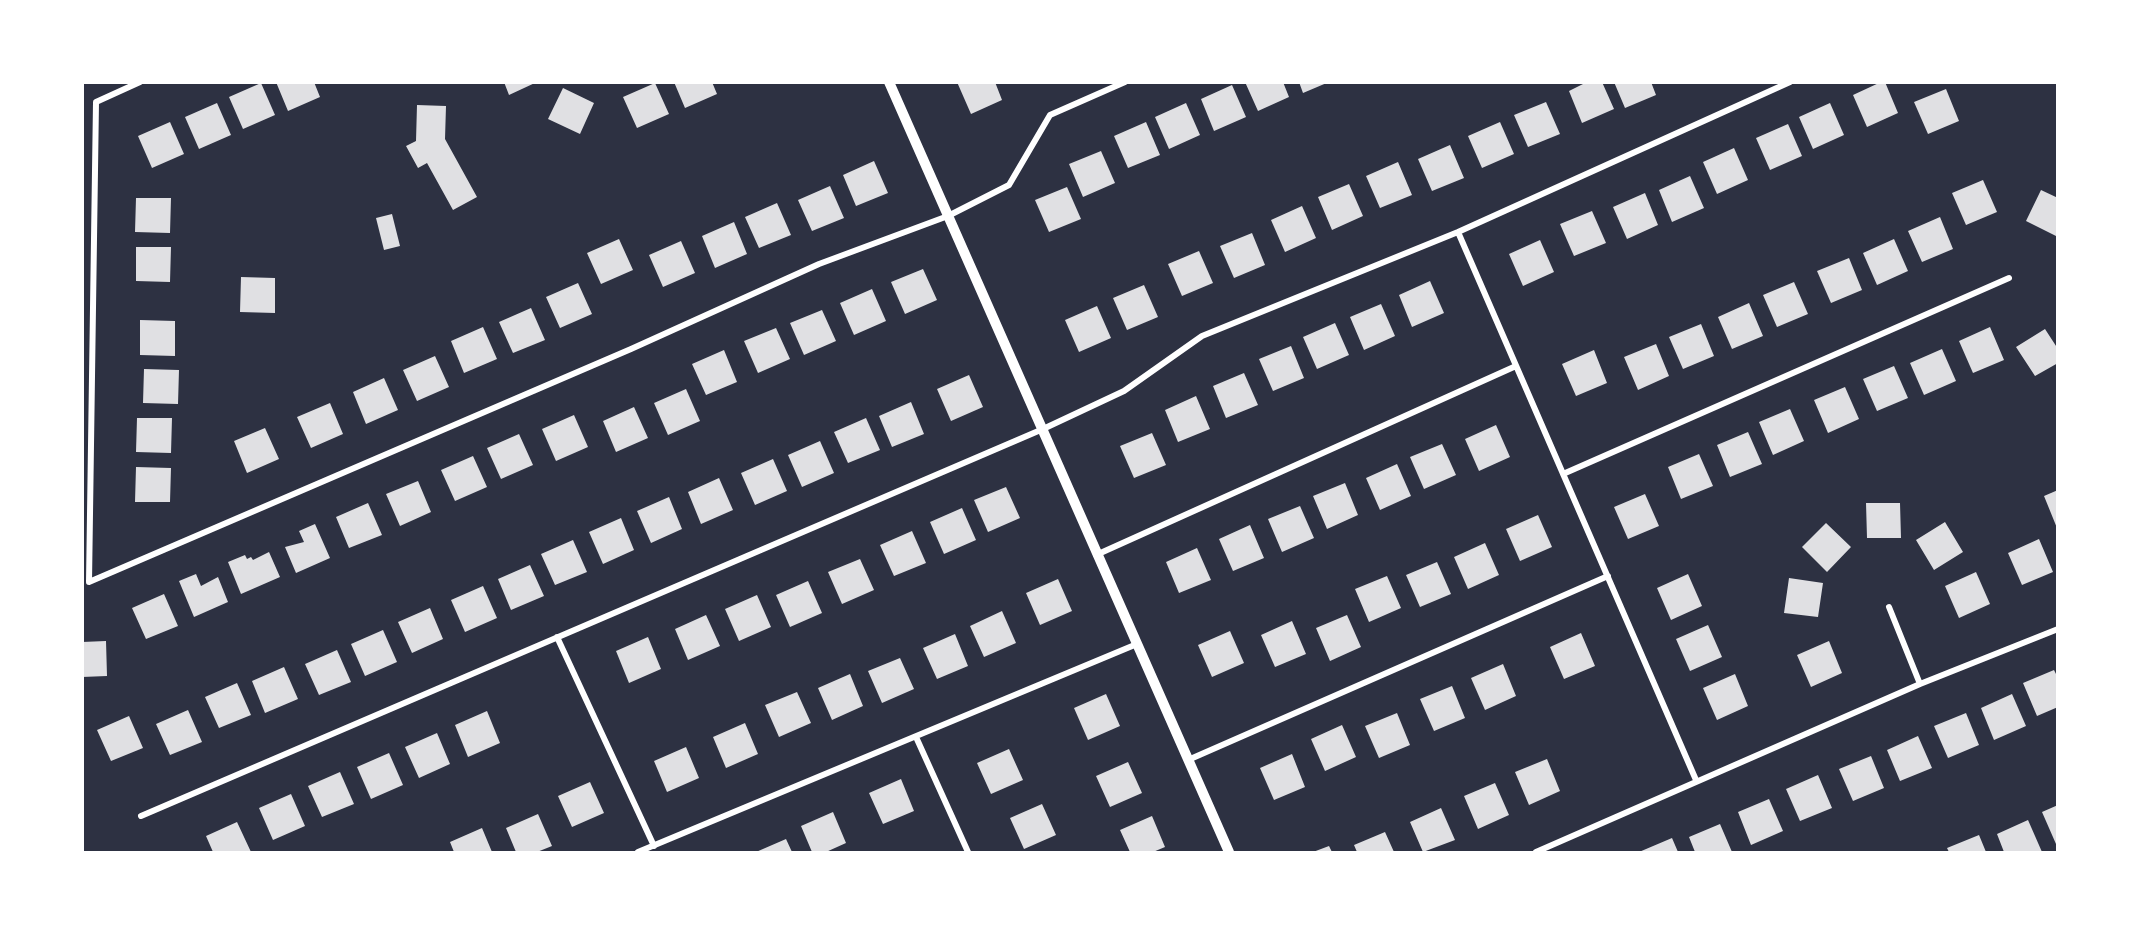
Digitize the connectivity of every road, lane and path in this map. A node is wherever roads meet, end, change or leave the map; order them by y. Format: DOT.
graph roads {
  1 [pos="140,82"];
  2 [pos="889,82"];
  3 [pos="1125,82"];
  4 [pos="1790,82"];
  5 [pos="948,216"];
  6 [pos="1458,232"];
  7 [pos="2009,278"];
  8 [pos="1516,366"];
  9 [pos="1043,429"];
  10 [pos="1563,474"];
  11 [pos="1096,555"];
  12 [pos="1608,576"];
  13 [pos="1889,607"];
  14 [pos="2058,629"];
  15 [pos="556,637"];
  16 [pos="1137,644"];
  17 [pos="1920,684"];
  18 [pos="916,737"];
  19 [pos="1187,760"];
  20 [pos="1696,780"];
  21 [pos="141,816"];
  22 [pos="654,846"];
  23 [pos="638,852"];
  24 [pos="968,852"];
  25 [pos="1229,852"];
  26 [pos="1536,852"];
  1 -- 5 [label="street"];
  2 -- 5 [label="street"];
  3 -- 5 [label="street"];
  4 -- 6 [label="street"];
  5 -- 9 [label="street"];
  6 -- 8 [label="street"];
  6 -- 9 [label="street"];
  7 -- 10 [label="street"];
  8 -- 10 [label="street"];
  8 -- 11 [label="street"];
  9 -- 11 [label="street"];
  9 -- 15 [label="street"];
  10 -- 12 [label="street"];
  11 -- 16 [label="street"];
  12 -- 19 [label="street"];
  12 -- 20 [label="street"];
  13 -- 17 [label="street"];
  14 -- 17 [label="street"];
  15 -- 21 [label="street"];
  15 -- 22 [label="street"];
  16 -- 18 [label="street"];
  16 -- 19 [label="street"];
  17 -- 20 [label="street"];
  18 -- 22 [label="street"];
  18 -- 24 [label="street"];
  19 -- 25 [label="street"];
  20 -- 26 [label="street"];
  22 -- 23 [label="street"];
}
